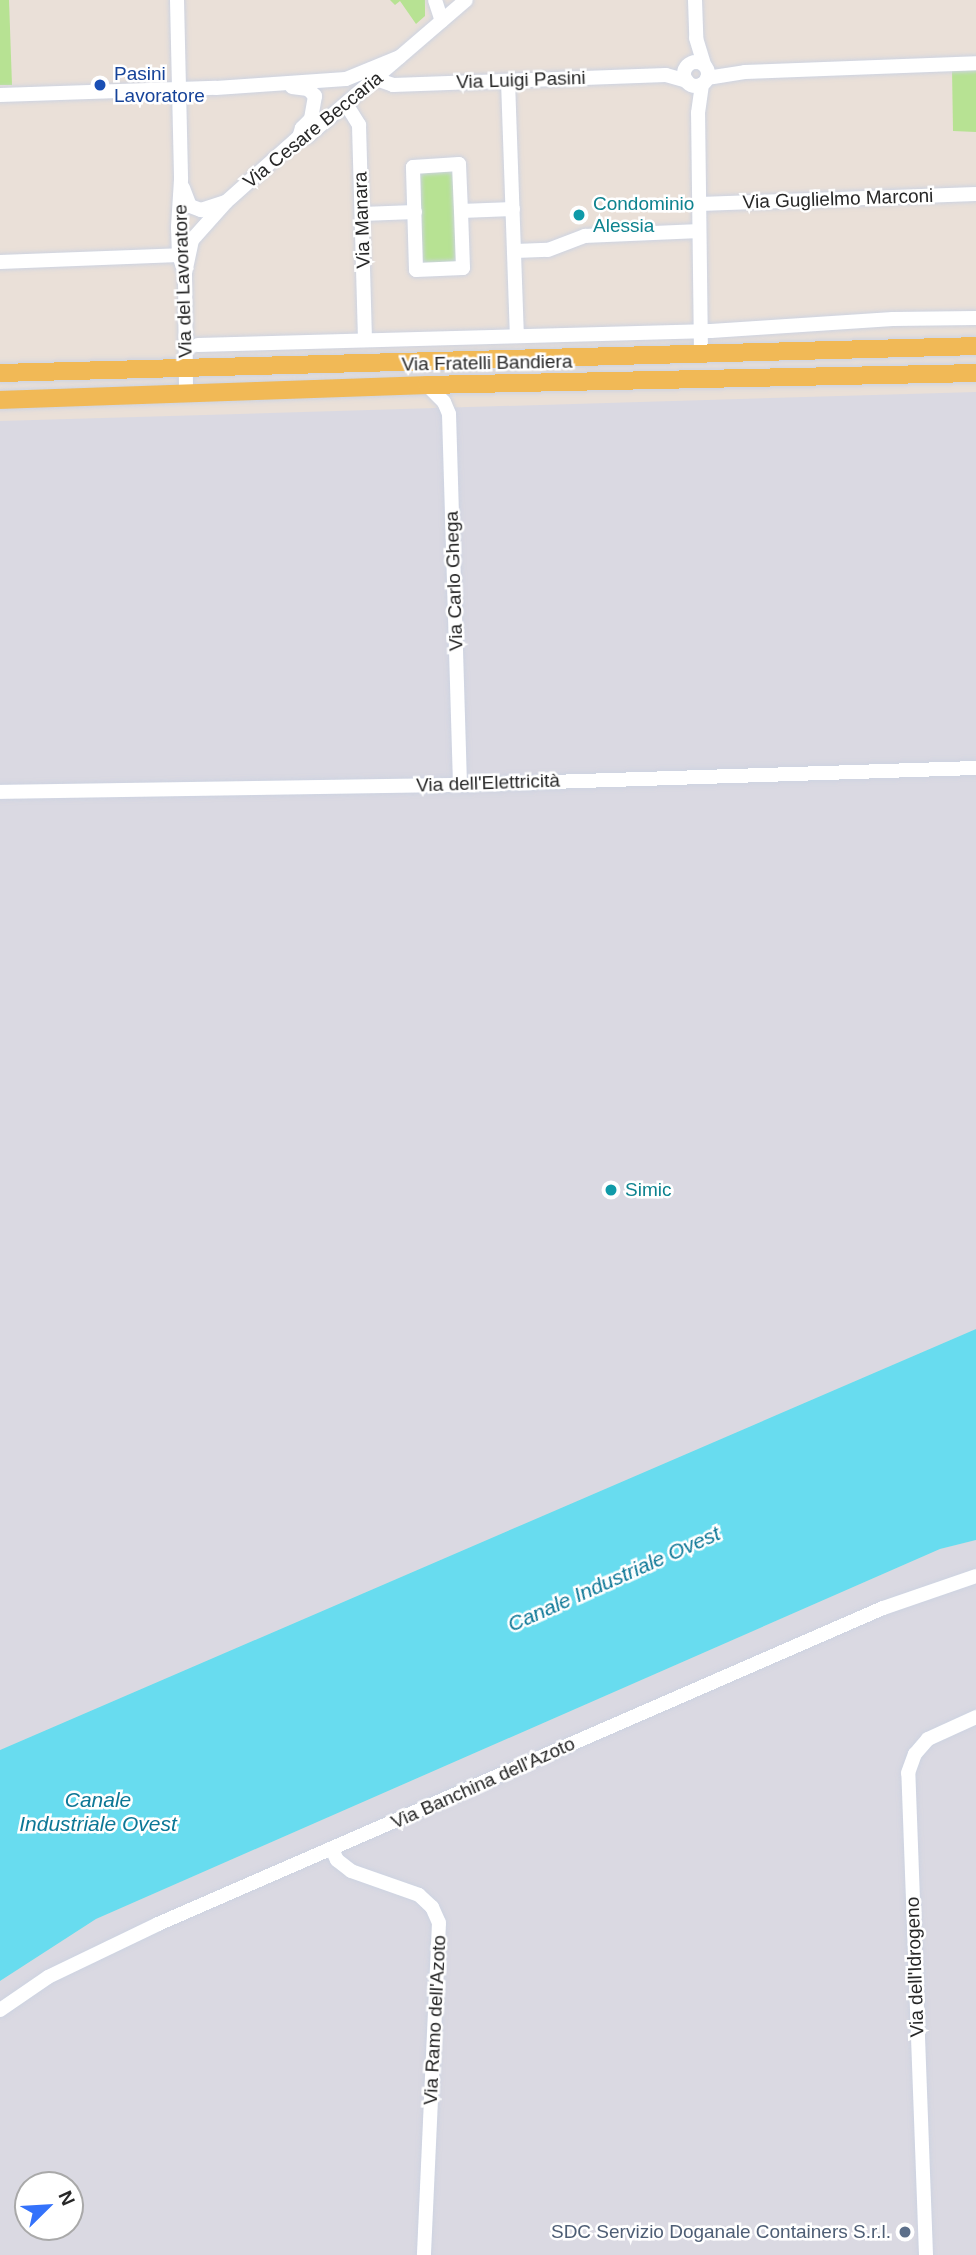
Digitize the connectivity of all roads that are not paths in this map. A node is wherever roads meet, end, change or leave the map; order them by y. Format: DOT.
graph roads {
  1 [pos="177,0"];
  2 [pos="435,0"];
  3 [pos="466,0"];
  4 [pos="695,0"];
  5 [pos="442,21"];
  6 [pos="400,57"];
  7 [pos="976,63"];
  8 [pos="697,74"];
  9 [pos="376,79"];
  10 [pos="508,80"];
  11 [pos="278,85"];
  12 [pos="210,88"];
  13 [pos="178,89"];
  14 [pos="161,90"];
  15 [pos="0,95"];
  16 [pos="346,104"];
  17 [pos="180,113"];
  18 [pos="299,137"];
  19 [pos="180,180"];
  20 [pos="976,194"];
  21 [pos="226,202"];
  22 [pos="700,204"];
  23 [pos="513,209"];
  24 [pos="461,211"];
  25 [pos="415,212"];
  26 [pos="362,214"];
  27 [pos="699,231"];
  28 [pos="515,251"];
  29 [pos="179,255"];
  30 [pos="0,262"];
  31 [pos="185,273"];
  32 [pos="976,318"];
  33 [pos="702,331"];
  34 [pos="517,335"];
  35 [pos="365,340"];
  36 [pos="198,345"];
  37 [pos="976,346"];
  38 [pos="701,354"];
  39 [pos="186,367"];
  40 [pos="0,373"];
  41 [pos="976,373"];
  42 [pos="428,385"];
  43 [pos="186,394"];
  44 [pos="0,400"];
  45 [pos="976,768"];
  46 [pos="460,785"];
  47 [pos="0,792"];
  48 [pos="976,1576"];
  49 [pos="976,1717"];
  50 [pos="332,1849"];
  51 [pos="0,2010"];
  52 [pos="424,2255"];
  53 [pos="926,2255"];
  1 -- 13 [label="street, Via del Lavoratore"];
  2 -- 5 [label="street"];
  3 -- 5 [label="street, Via Cesare Beccaria"];
  4 -- 8 [label="street"];
  5 -- 6 [label="street, Via Cesare Beccaria"];
  6 -- 9 [label="street, Via Cesare Beccaria"];
  6 -- 11 [label="street, Via Cesare Beccaria"];
  7 -- 8 [label="street, Via Luigi Pasini"];
  8 -- 10 [label="street, Via Luigi Pasini"];
  8 -- 22 [label="street"];
  9 -- 10 [label="street, Via Luigi Pasini"];
  9 -- 16 [label="street, Via Cesare Beccaria"];
  10 -- 23 [label="street"];
  11 -- 12 [label="street, Via Cesare Beccaria"];
  11 -- 18 [label="street"];
  12 -- 13 [label="street, Via Cesare Beccaria"];
  12 -- 17 [label="street"];
  13 -- 14 [label="street"];
  13 -- 17 [label="street, Via del Lavoratore"];
  14 -- 15 [label="street"];
  14 -- 17 [label="street"];
  16 -- 18 [label="street, Via Cesare Beccaria"];
  16 -- 26 [label="street, Via Manara"];
  17 -- 19 [label="street, Via del Lavoratore"];
  18 -- 21 [label="street, Via Cesare Beccaria"];
  19 -- 21 [label="street, Via Cesare Beccaria"];
  19 -- 29 [label="street, Via del Lavoratore"];
  20 -- 22 [label="street, Via Guglielmo Marconi"];
  21 -- 31 [label="street, Via Cesare Beccaria"];
  22 -- 27 [label="street"];
  23 -- 24 [label="street"];
  23 -- 28 [label="street"];
  24 -- 25 [label="street"];
  24 -- 25 [label="street"];
  25 -- 26 [label="street"];
  26 -- 35 [label="street, Via Manara"];
  27 -- 28 [label="street"];
  27 -- 33 [label="street"];
  28 -- 34 [label="street"];
  29 -- 30 [label="street"];
  29 -- 31 [label="street, Via del Lavoratore"];
  31 -- 39 [label="street, Via del Lavoratore"];
  32 -- 33 [label="street, Via Fratelli Bandiera"];
  33 -- 34 [label="street, Via Fratelli Bandiera"];
  33 -- 38 [label="street"];
  34 -- 35 [label="street, Via Fratelli Bandiera"];
  35 -- 36 [label="street, Via Fratelli Bandiera"];
  37 -- 38 [label="main road, Via Fratelli Bandiera"];
  38 -- 39 [label="main road, Via Fratelli Bandiera"];
  39 -- 40 [label="main road, Via Fratelli Bandiera"];
  39 -- 43 [label="street, Via del Lavoratore"];
  41 -- 42 [label="main road, Via Fratelli Bandiera"];
  42 -- 43 [label="main road, Via Fratelli Bandiera"];
  42 -- 46 [label="street, Via Carlo Ghega"];
  43 -- 44 [label="main road, Via Fratelli Bandiera"];
  45 -- 46 [label="street, Via dell'Elettricità"];
  46 -- 47 [label="street, Via dell'Elettricità"];
  48 -- 50 [label="street, Via Banchina dell'Azoto"];
  49 -- 53 [label="street, Via dell'Idrogeno"];
  50 -- 51 [label="street, Via Banchina dell'Azoto"];
  50 -- 52 [label="street, Via Ramo dell'Azoto"];
}
